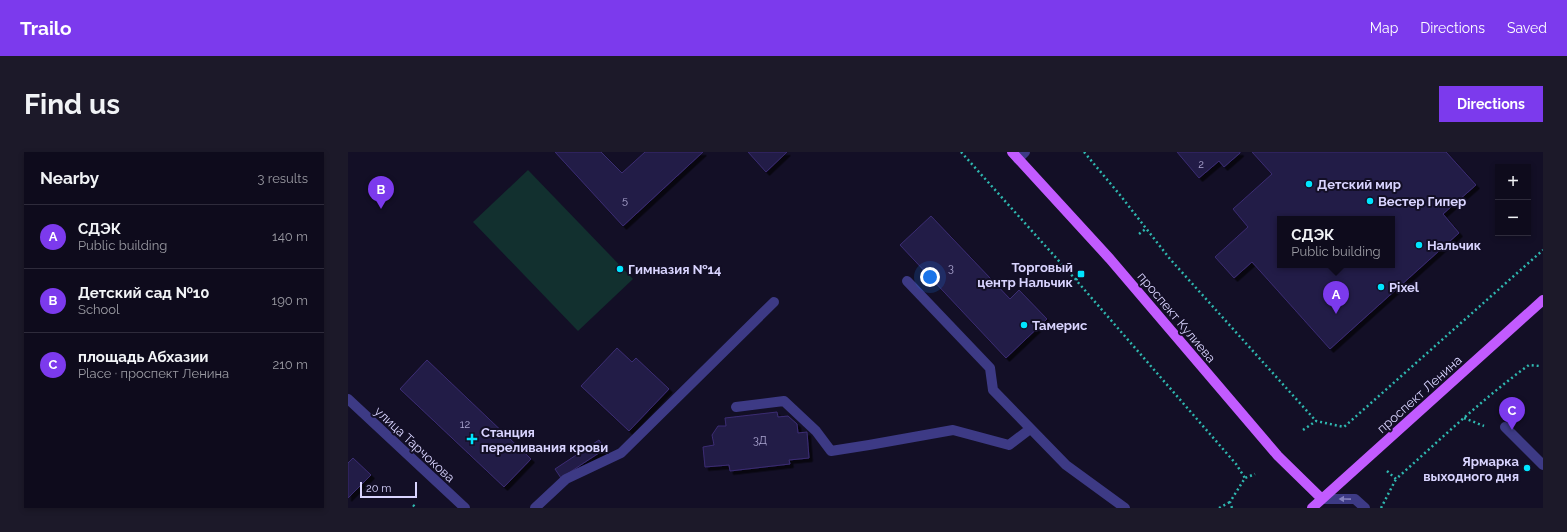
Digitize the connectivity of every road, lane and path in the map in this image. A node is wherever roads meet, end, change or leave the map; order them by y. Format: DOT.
graph roads {
  1 [pos="961,152"];
  2 [pos="1084,152"];
  3 [pos="1018,154"];
  4 [pos="1147,228"];
  5 [pos="1139,234"];
  6 [pos="1543,250"];
  7 [pos="1081,274"];
  8 [pos="1076,280"];
  9 [pos="907,281"];
  10 [pos="1543,300"];
  11 [pos="774,302"];
  12 [pos="1540,366"];
  13 [pos="1509,379"];
  14 [pos="1512,382"];
  15 [pos="348,399"];
  16 [pos="736,408"];
  17 [pos="1464,418"];
  18 [pos="1316,421"];
  19 [pos="1484,426"];
  20 [pos="1505,427"];
  21 [pos="1030,429"];
  22 [pos="1303,430"];
  23 [pos="1543,465"];
  24 [pos="1387,471"];
  25 [pos="1254,474"];
  26 [pos="1245,478"];
  27 [pos="1396,479"];
  28 [pos="1230,502"];
  29 [pos="413,505"];
  30 [pos="1321,505"];
  31 [pos="416,508"];
  32 [pos="465,508"];
  33 [pos="535,508"];
  34 [pos="1125,508"];
  35 [pos="1219,508"];
  36 [pos="1232,508"];
  37 [pos="1312,508"];
  38 [pos="1365,508"];
  39 [pos="1381,508"];
  1 -- 8 [label="path"];
  2 -- 4 [label="path"];
  3 -- 30 [label="main road, проспект Кулиева"];
  4 -- 5 [label="path"];
  4 -- 18 [label="path"];
  6 -- 18 [label="path"];
  7 -- 8 [label="path"];
  8 -- 26 [label="path"];
  9 -- 21 [label="street"];
  10 -- 30 [label="main road, проспект Ленина"];
  11 -- 33 [label="street"];
  12 -- 13 [label="path"];
  13 -- 14 [label="path"];
  13 -- 17 [label="path"];
  15 -- 32 [label="street, улица Тарчокова"];
  16 -- 21 [label="street"];
  17 -- 19 [label="path"];
  17 -- 27 [label="path"];
  18 -- 22 [label="path"];
  20 -- 23 [label="street"];
  21 -- 34 [label="street"];
  24 -- 27 [label="path"];
  25 -- 26 [label="path"];
  26 -- 28 [label="path"];
  27 -- 39 [label="path"];
  28 -- 35 [label="path"];
  28 -- 36 [label="path"];
  29 -- 31 [label="path"];
  30 -- 37 [label="main road, проспект Ленина"];
  38 -- 30 [label="street, one-way"];
}
